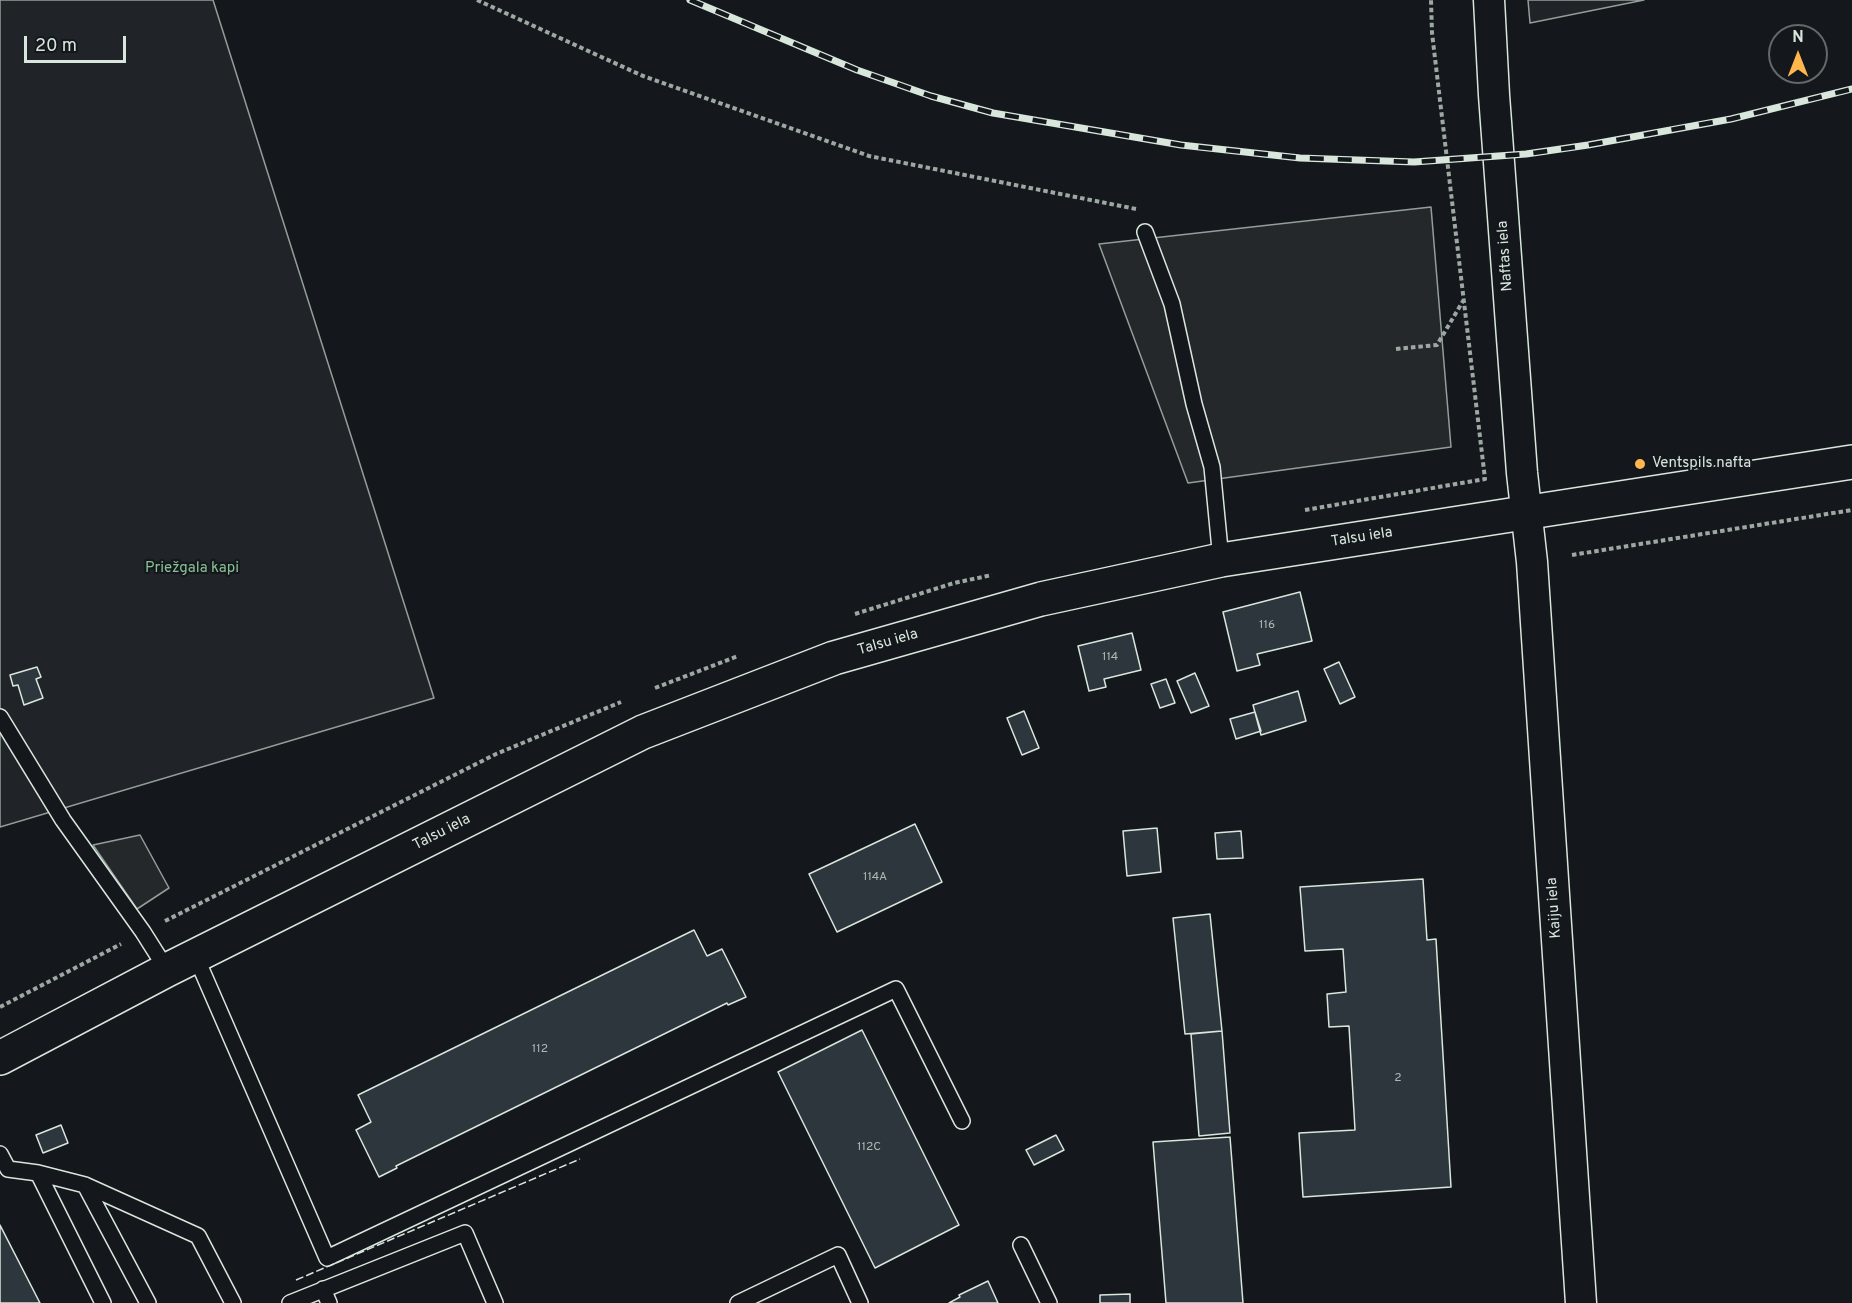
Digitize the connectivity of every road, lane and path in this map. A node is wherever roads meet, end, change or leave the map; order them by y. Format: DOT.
graph roads {
  1 [pos="477,0"];
  2 [pos="1431,0"];
  3 [pos="1489,0"];
  4 [pos="1145,232"];
  5 [pos="1464,300"];
  6 [pos="1396,349"];
  7 [pos="1852,462"];
  8 [pos="1485,479"];
  9 [pos="1852,510"];
  10 [pos="1526,513"];
  11 [pos="1572,555"];
  12 [pos="1221,560"];
  13 [pos="0,717"];
  14 [pos="181,964"];
  15 [pos="0,1058"];
  16 [pos="962,1121"];
  17 [pos="0,1154"];
  18 [pos="38,1173"];
  19 [pos="85,1185"];
  20 [pos="1022,1245"];
  21 [pos="326,1296"];
  22 [pos="103,1303"];
  23 [pos="148,1303"];
  24 [pos="233,1303"];
  25 [pos="290,1303"];
  26 [pos="495,1303"];
  27 [pos="738,1303"];
  28 [pos="860,1303"];
  29 [pos="1049,1303"];
  30 [pos="1581,1303"];
  1 -- 4 [label="path"];
  2 -- 5 [label="path"];
  3 -- 10 [label="street, Naftas iela"];
  4 -- 12 [label="lane"];
  5 -- 6 [label="path"];
  5 -- 8 [label="path"];
  7 -- 10 [label="main road, Talsu iela"];
  9 -- 11 [label="path"];
  10 -- 12 [label="main road, Talsu iela"];
  10 -- 30 [label="street, Kaiju iela"];
  12 -- 14 [label="main road, Talsu iela"];
  13 -- 14 [label="lane"];
  14 -- 15 [label="main road, Talsu iela"];
  14 -- 16 [label="lane"];
  17 -- 18 [label="lane"];
  18 -- 19 [label="lane"];
  18 -- 22 [label="lane"];
  19 -- 23 [label="lane"];
  19 -- 24 [label="lane"];
  20 -- 29 [label="lane"];
  21 -- 25 [label="lane"];
  21 -- 26 [label="lane"];
  27 -- 28 [label="lane"];
}
